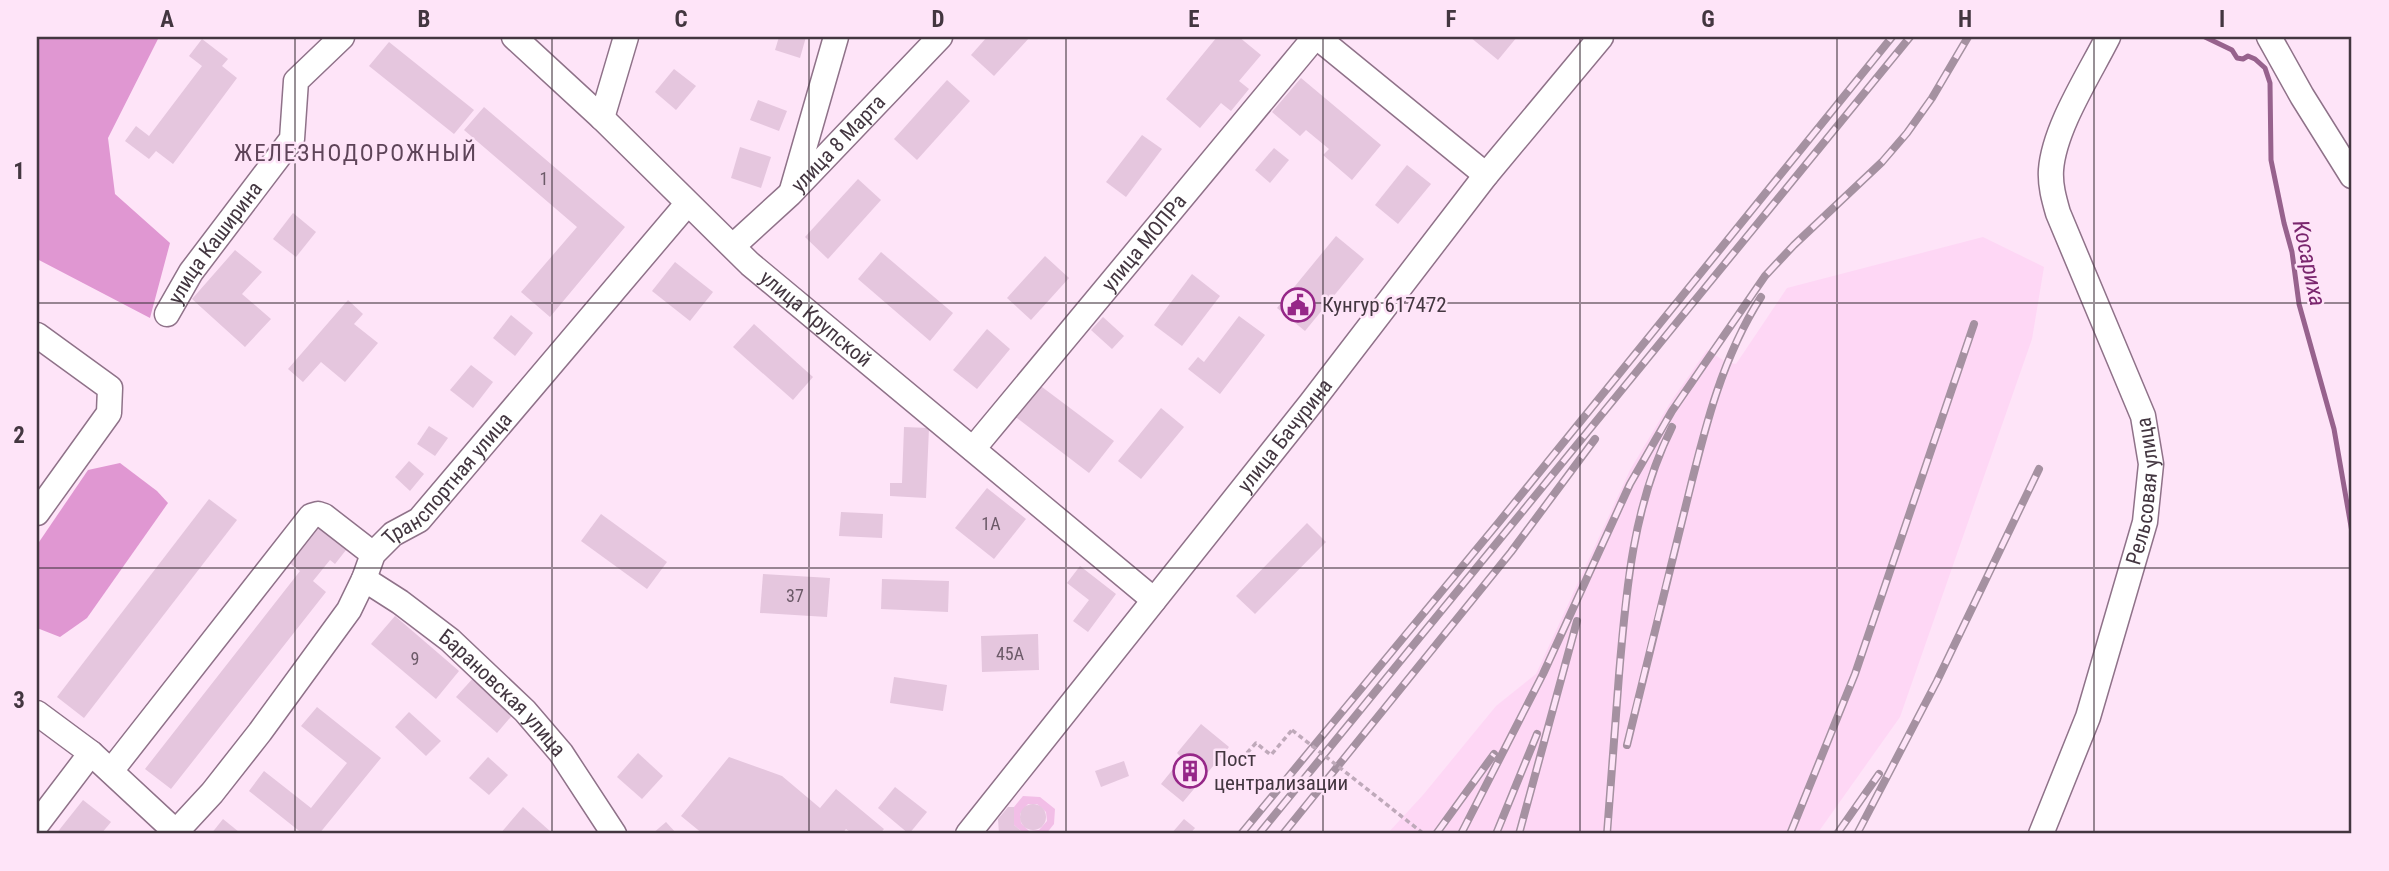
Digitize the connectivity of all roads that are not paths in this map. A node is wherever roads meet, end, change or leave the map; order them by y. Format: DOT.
graph roads {
  1 [pos="342,37"];
  2 [pos="514,37"];
  3 [pos="626,37"];
  4 [pos="836,37"];
  5 [pos="940,37"];
  6 [pos="1316,37"];
  7 [pos="1601,37"];
  8 [pos="2108,37"];
  9 [pos="2269,37"];
  10 [pos="602,118"];
  11 [pos="1486,175"];
  12 [pos="2352,176"];
  13 [pos="790,194"];
  14 [pos="687,204"];
  15 [pos="733,246"];
  16 [pos="167,314"];
  17 [pos="37,335"];
  18 [pos="973,449"];
  19 [pos="37,513"];
  20 [pos="373,554"];
  21 [pos="365,579"];
  22 [pos="1154,600"];
  23 [pos="37,713"];
  24 [pos="91,753"];
  25 [pos="111,771"];
  26 [pos="37,824"];
  27 [pos="175,833"];
  28 [pos="614,834"];
  29 [pos="968,834"];
  30 [pos="2041,834"];
  1 -- 16 [label="street, улица Каширина"];
  2 -- 10 [label="street, улица Крупской"];
  3 -- 10 [label="street"];
  4 -- 13 [label="street"];
  5 -- 13 [label="street, улица 8 Марта"];
  6 -- 11 [label="street"];
  6 -- 18 [label="street, улица МОПРа"];
  7 -- 11 [label="street, улица Бачурина"];
  8 -- 30 [label="street, Рельсовая улица"];
  9 -- 12 [label="street"];
  10 -- 14 [label="street, улица Крупской"];
  11 -- 22 [label="street, улица Бачурина"];
  13 -- 15 [label="street, улица 8 Марта"];
  14 -- 15 [label="street, улица Крупской"];
  14 -- 20 [label="street, Транспортная улица"];
  15 -- 18 [label="street, улица Крупской"];
  17 -- 19 [label="street"];
  18 -- 22 [label="street, улица Крупской"];
  20 -- 21 [label="street, Транспортная улица"];
  20 -- 25 [label="street"];
  21 -- 27 [label="street, Транспортная улица"];
  21 -- 28 [label="street, Барановская улица"];
  22 -- 29 [label="street, улица Бачурина"];
  23 -- 24 [label="street"];
  24 -- 25 [label="street"];
  24 -- 26 [label="street"];
  25 -- 27 [label="street"];
}
